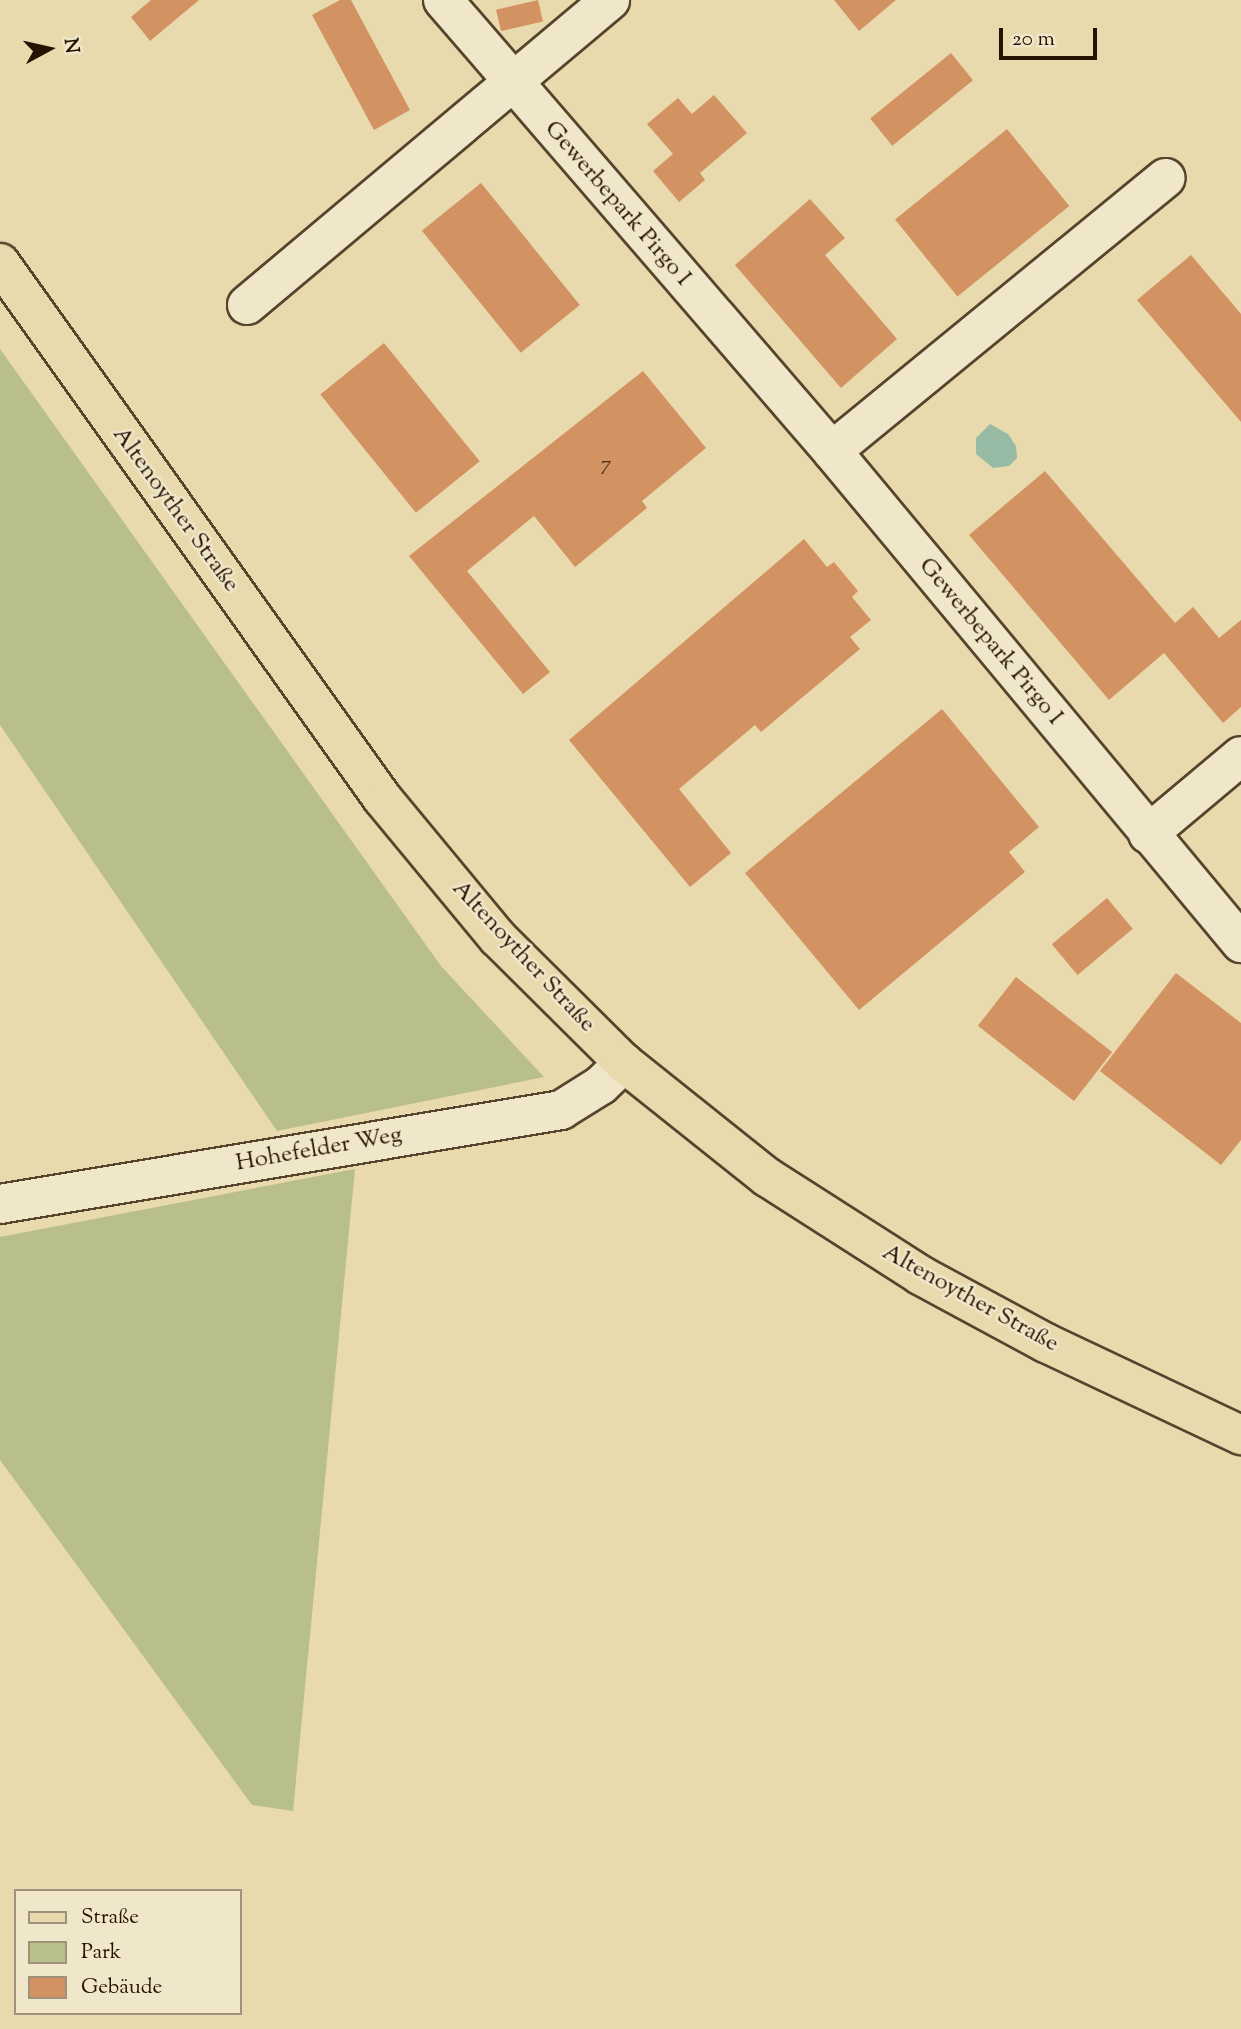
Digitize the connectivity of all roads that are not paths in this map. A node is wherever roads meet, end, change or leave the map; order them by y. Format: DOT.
graph roads {
  1 [pos="443,0"];
  2 [pos="610,0"];
  3 [pos="513,82"];
  4 [pos="1165,178"];
  5 [pos="0,263"];
  6 [pos="247,305"];
  7 [pos="832,452"];
  8 [pos="1241,756"];
  9 [pos="1148,834"];
  10 [pos="1241,943"];
  11 [pos="624,1063"];
  12 [pos="0,1204"];
  13 [pos="1241,1435"];
  1 -- 3 [label="street, Gewerbepark Pirgo I"];
  2 -- 3 [label="street"];
  3 -- 6 [label="street"];
  3 -- 7 [label="street, Gewerbepark Pirgo I"];
  4 -- 7 [label="street"];
  5 -- 11 [label="main road, Altenoyther Straße"];
  7 -- 9 [label="street, Gewerbepark Pirgo I"];
  8 -- 9 [label="street"];
  9 -- 10 [label="street, Gewerbepark Pirgo I"];
  11 -- 12 [label="street, Hohefelder Weg"];
  11 -- 13 [label="main road, Altenoyther Straße"];
}
